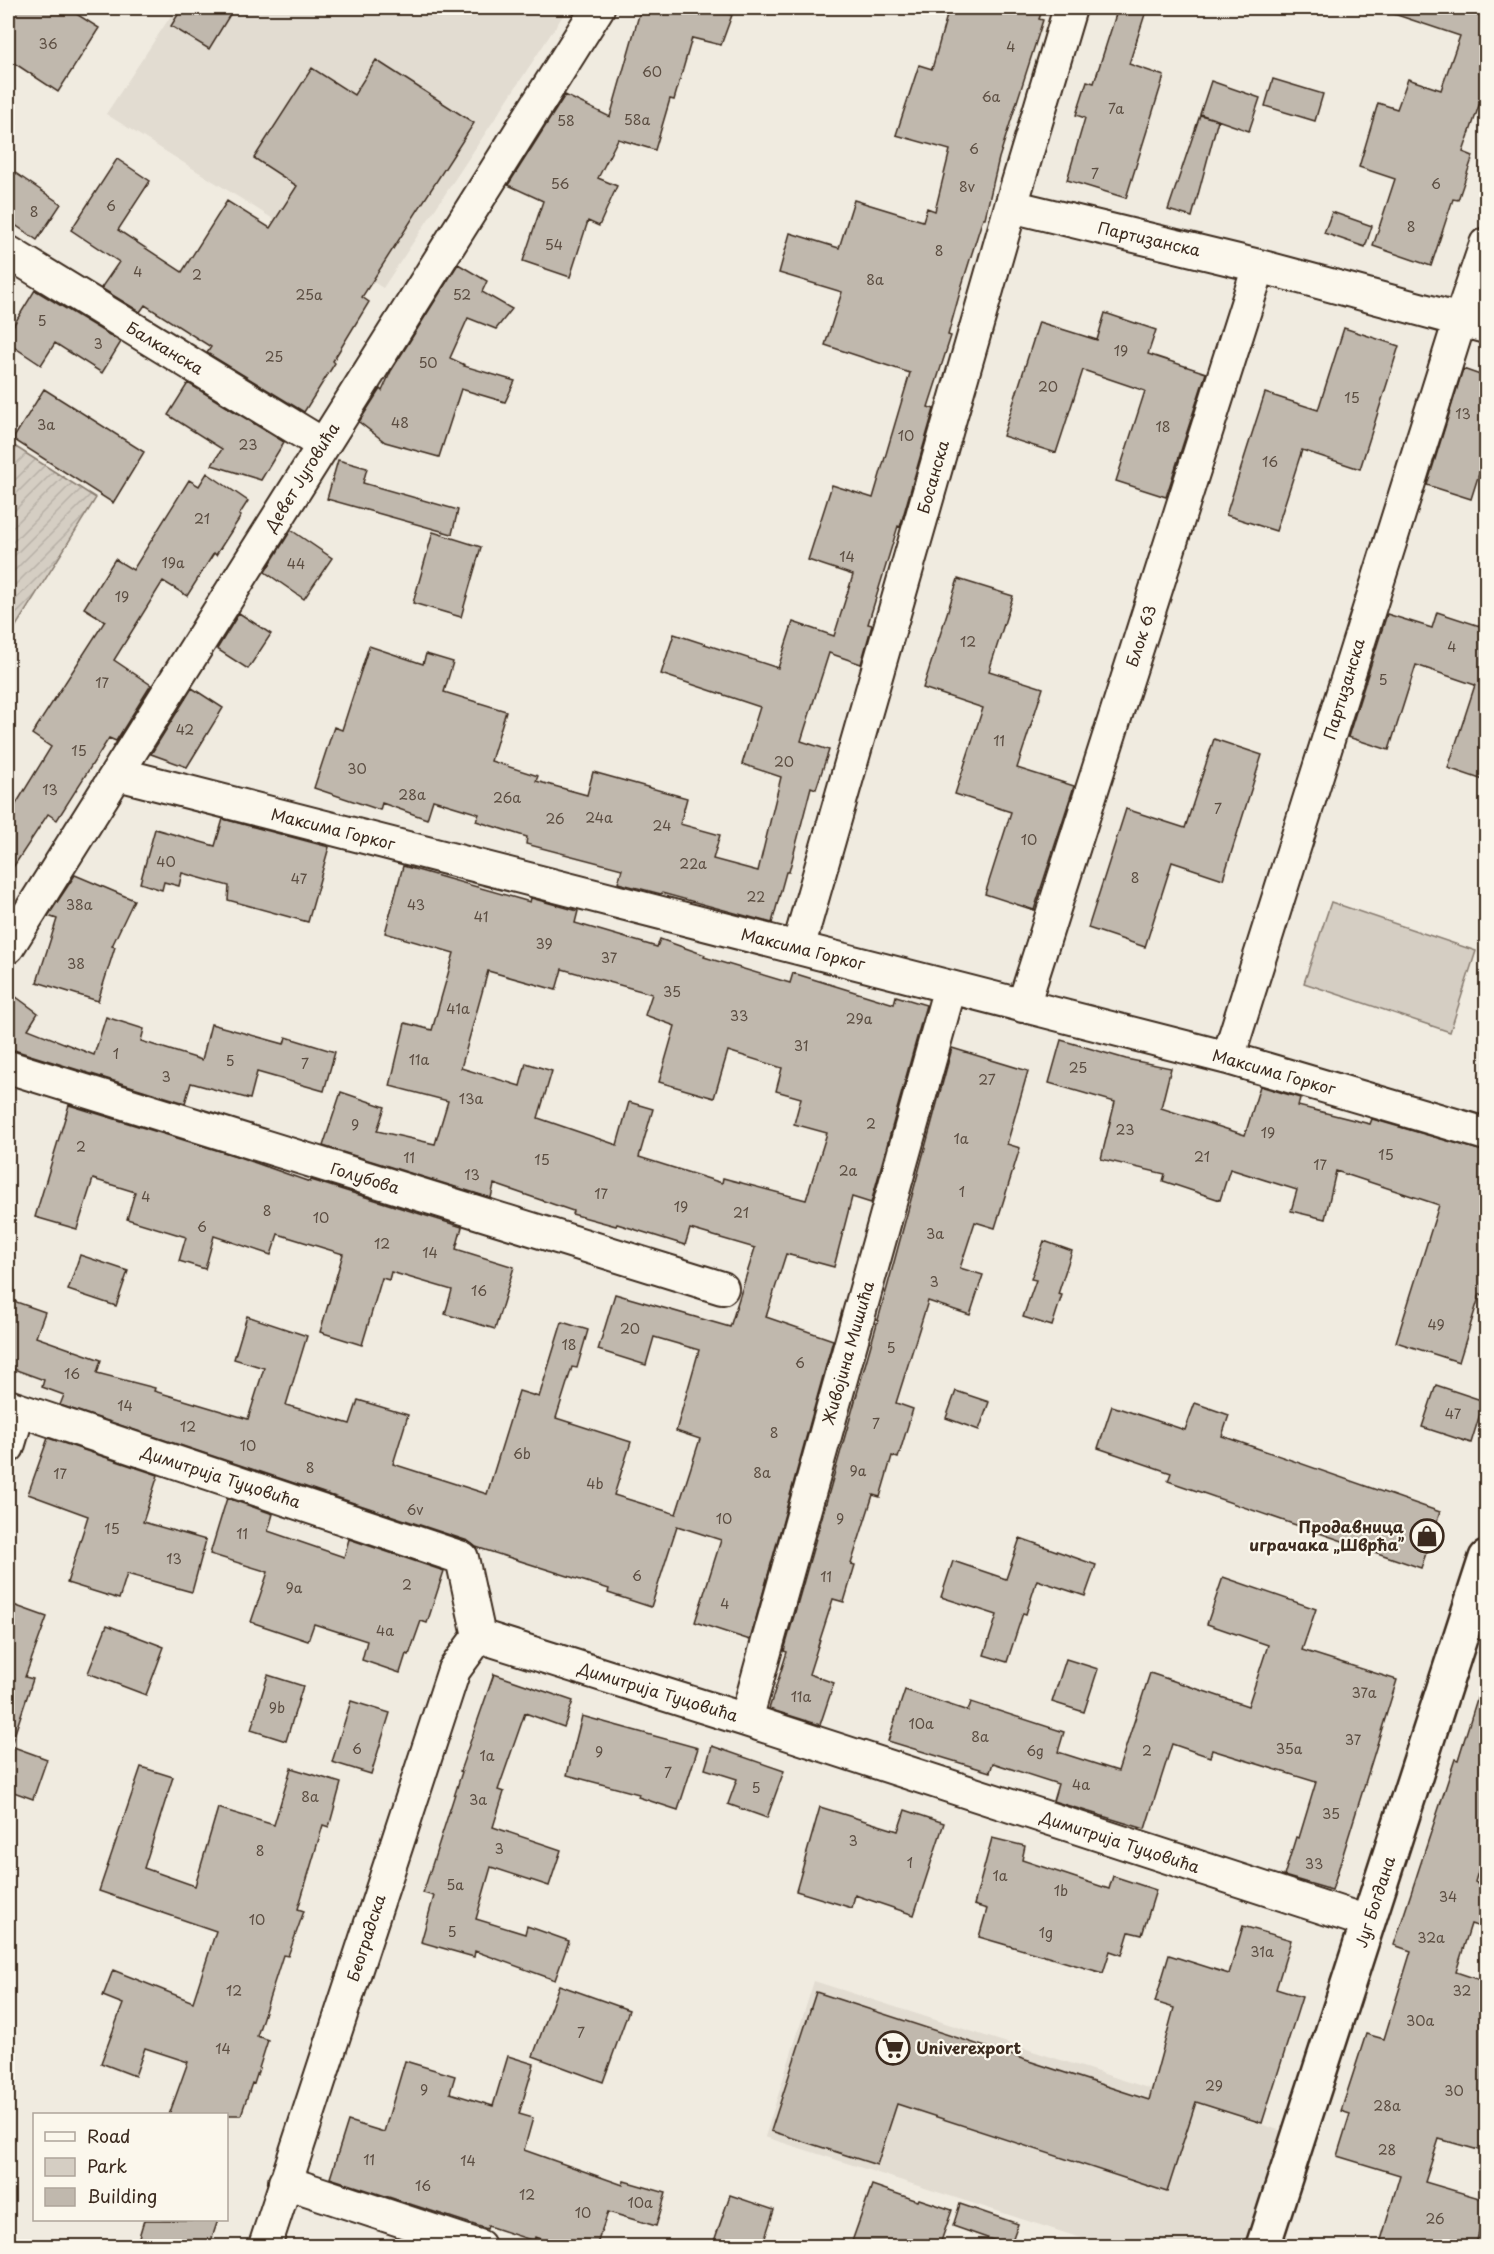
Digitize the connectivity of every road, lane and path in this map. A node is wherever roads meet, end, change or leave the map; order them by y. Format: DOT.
graph roads {
  1 [pos="598,8"];
  2 [pos="1070,8"];
  3 [pos="1011,206"];
  4 [pos="1486,244"];
  5 [pos="8,252"];
  6 [pos="1259,266"];
  7 [pos="1473,323"];
  8 [pos="322,444"];
  9 [pos="118,774"];
  10 [pos="8,947"];
  11 [pos="798,948"];
  12 [pos="950,987"];
  13 [pos="1023,1006"];
  14 [pos="1228,1058"];
  15 [pos="8,1067"];
  16 [pos="1486,1134"];
  17 [pos="722,1288"];
  18 [pos="14,1408"];
  19 [pos="8,1447"];
  20 [pos="1486,1558"];
  21 [pos="478,1636"];
  22 [pos="746,1720"];
  23 [pos="1368,1922"];
  24 [pos="285,2182"];
  25 [pos="265,2247"];
  26 [pos="479,2247"];
  27 [pos="1263,2247"];
  1 -- 8 [label="street, Девет Југовића"];
  2 -- 3 [label="street, Босанска"];
  3 -- 6 [label="street, Партизанска"];
  3 -- 11 [label="street, Босанска"];
  4 -- 7 [label="street, Партизанска"];
  5 -- 8 [label="street, Балканска"];
  6 -- 7 [label="street, Партизанска"];
  6 -- 13 [label="street, Блок 63"];
  7 -- 14 [label="street, Партизанска"];
  8 -- 9 [label="street, Девет Југовића"];
  9 -- 10 [label="street, Девет Југовића"];
  9 -- 11 [label="street, Максима Горког"];
  11 -- 12 [label="street, Максима Горког"];
  12 -- 13 [label="street, Максима Горког"];
  12 -- 22 [label="street, Живојина Мишића"];
  13 -- 14 [label="street, Максима Горког"];
  14 -- 16 [label="street, Максима Горког"];
  15 -- 17 [label="street, Голубова"];
  18 -- 19 [label="street"];
  18 -- 21 [label="street, Димитрија Туцовића"];
  20 -- 23 [label="street, Југ Богдана"];
  21 -- 22 [label="street, Димитрија Туцовића"];
  21 -- 24 [label="street, Београдска"];
  22 -- 23 [label="street, Димитрија Туцовића"];
  23 -- 27 [label="street, Југ Богдана"];
  24 -- 25 [label="street, Београдска"];
  24 -- 26 [label="street"];
}
